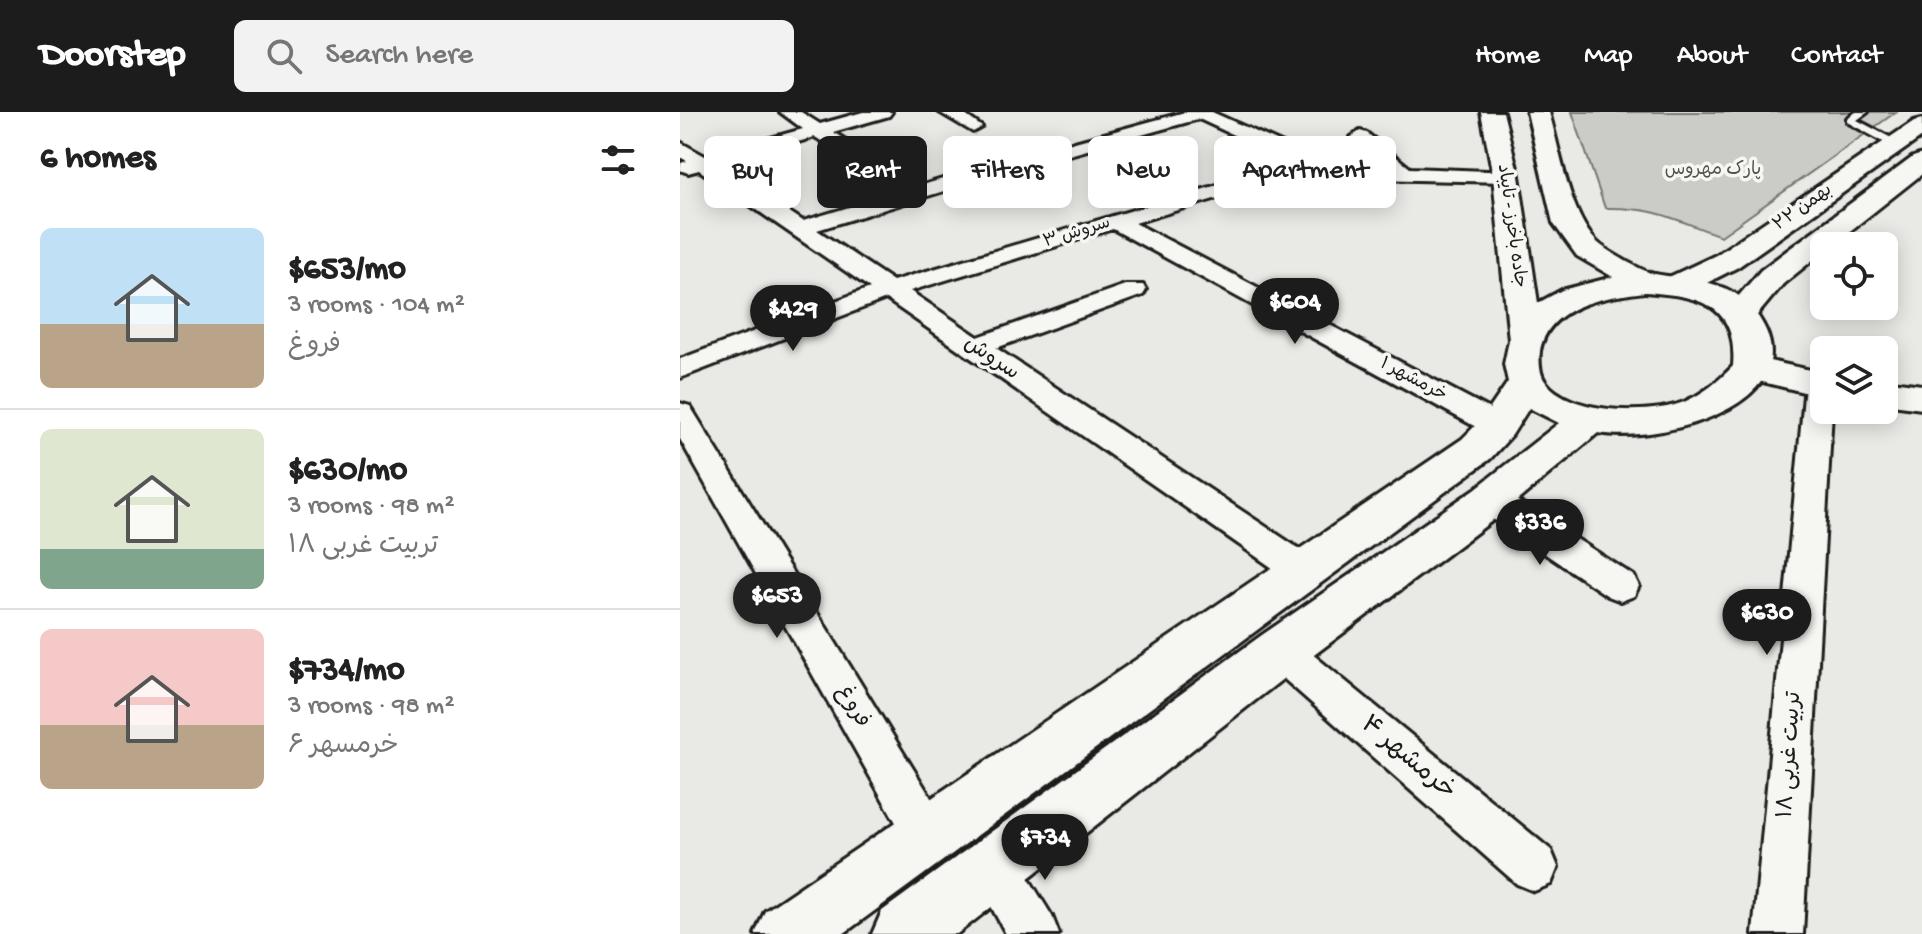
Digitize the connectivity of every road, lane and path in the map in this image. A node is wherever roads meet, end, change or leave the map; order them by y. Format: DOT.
graph roads {
  1 [pos="789,112"];
  2 [pos="883,112"];
  3 [pos="948,112"];
  4 [pos="1492,112"];
  5 [pos="1538,112"];
  6 [pos="1863,112"];
  7 [pos="1205,115"];
  8 [pos="1241,115"];
  9 [pos="1922,126"];
  10 [pos="973,127"];
  11 [pos="817,130"];
  12 [pos="826,136"];
  13 [pos="1250,136"];
  14 [pos="1909,146"];
  15 [pos="687,160"];
  16 [pos="1922,162"];
  17 [pos="1396,167"];
  18 [pos="1396,174"];
  19 [pos="1405,174"];
  20 [pos="1506,176"];
  21 [pos="1214,192"];
  22 [pos="1116,222"];
  23 [pos="799,229"];
  24 [pos="1662,284"];
  25 [pos="888,290"];
  26 [pos="1134,290"];
  27 [pos="1741,313"];
  28 [pos="974,347"];
  29 [pos="1526,361"];
  30 [pos="1751,368"];
  31 [pos="680,369"];
  32 [pos="1810,382"];
  33 [pos="1898,394"];
  34 [pos="1922,397"];
  35 [pos="680,413"];
  36 [pos="1589,420"];
  37 [pos="1819,424"];
  38 [pos="1498,426"];
  39 [pos="1490,500"];
  40 [pos="1303,570"];
  41 [pos="1621,586"];
  42 [pos="1280,651"];
  43 [pos="928,835"];
  44 [pos="994,867"];
  45 [pos="1534,867"];
  46 [pos="788,934"];
  47 [pos="905,934"];
  48 [pos="1034,934"];
  49 [pos="1778,934"];
  1 -- 11 [label="street"];
  2 -- 11 [label="street"];
  3 -- 10 [label="street"];
  4 -- 20 [label="main road, جاده باخرز - تایباد"];
  5 -- 24 [label="main road"];
  6 -- 14 [label="lane"];
  7 -- 8 [label="street"];
  7 -- 13 [label="street"];
  7 -- 23 [label="street"];
  9 -- 14 [label="main road, ۲۲ بهمن"];
  11 -- 12 [label="street"];
  11 -- 15 [label="street"];
  14 -- 24 [label="main road, ۲۲ بهمن"];
  15 -- 23 [label="street, سروش"];
  16 -- 27 [label="main road, ۲۲ بهمن"];
  17 -- 19 [label="street"];
  18 -- 19 [label="street, سروش ۳"];
  19 -- 20 [label="street, سروش ۳"];
  20 -- 29 [label="main road, جاده باخرز - تایباد"];
  21 -- 22 [label="street, سروش ۳"];
  22 -- 25 [label="street, سروش ۳"];
  22 -- 38 [label="street, خرمشهر ۱"];
  23 -- 25 [label="street, سروش"];
  24 -- 27 [label="main road"];
  24 -- 29 [label="main road"];
  25 -- 28 [label="street, سروش"];
  25 -- 31 [label="street, سروش ۳"];
  26 -- 28 [label="street"];
  27 -- 30 [label="main road"];
  28 -- 40 [label="street, سروش"];
  29 -- 36 [label="main road"];
  29 -- 38 [label="main road"];
  30 -- 32 [label="main road"];
  30 -- 36 [label="main road"];
  33 -- 34 [label="main road"];
  35 -- 43 [label="street, فروغ"];
  36 -- 39 [label="main road"];
  37 -- 49 [label="street, تربیت غربی ۱۸"];
  38 -- 40 [label="main road"];
  39 -- 41 [label="street"];
  39 -- 42 [label="main road"];
  40 -- 43 [label="main road"];
  42 -- 44 [label="main road"];
  42 -- 45 [label="street, خرمشهر ۴"];
  43 -- 46 [label="main road"];
  44 -- 47 [label="main road"];
  44 -- 48 [label="street"];
}
